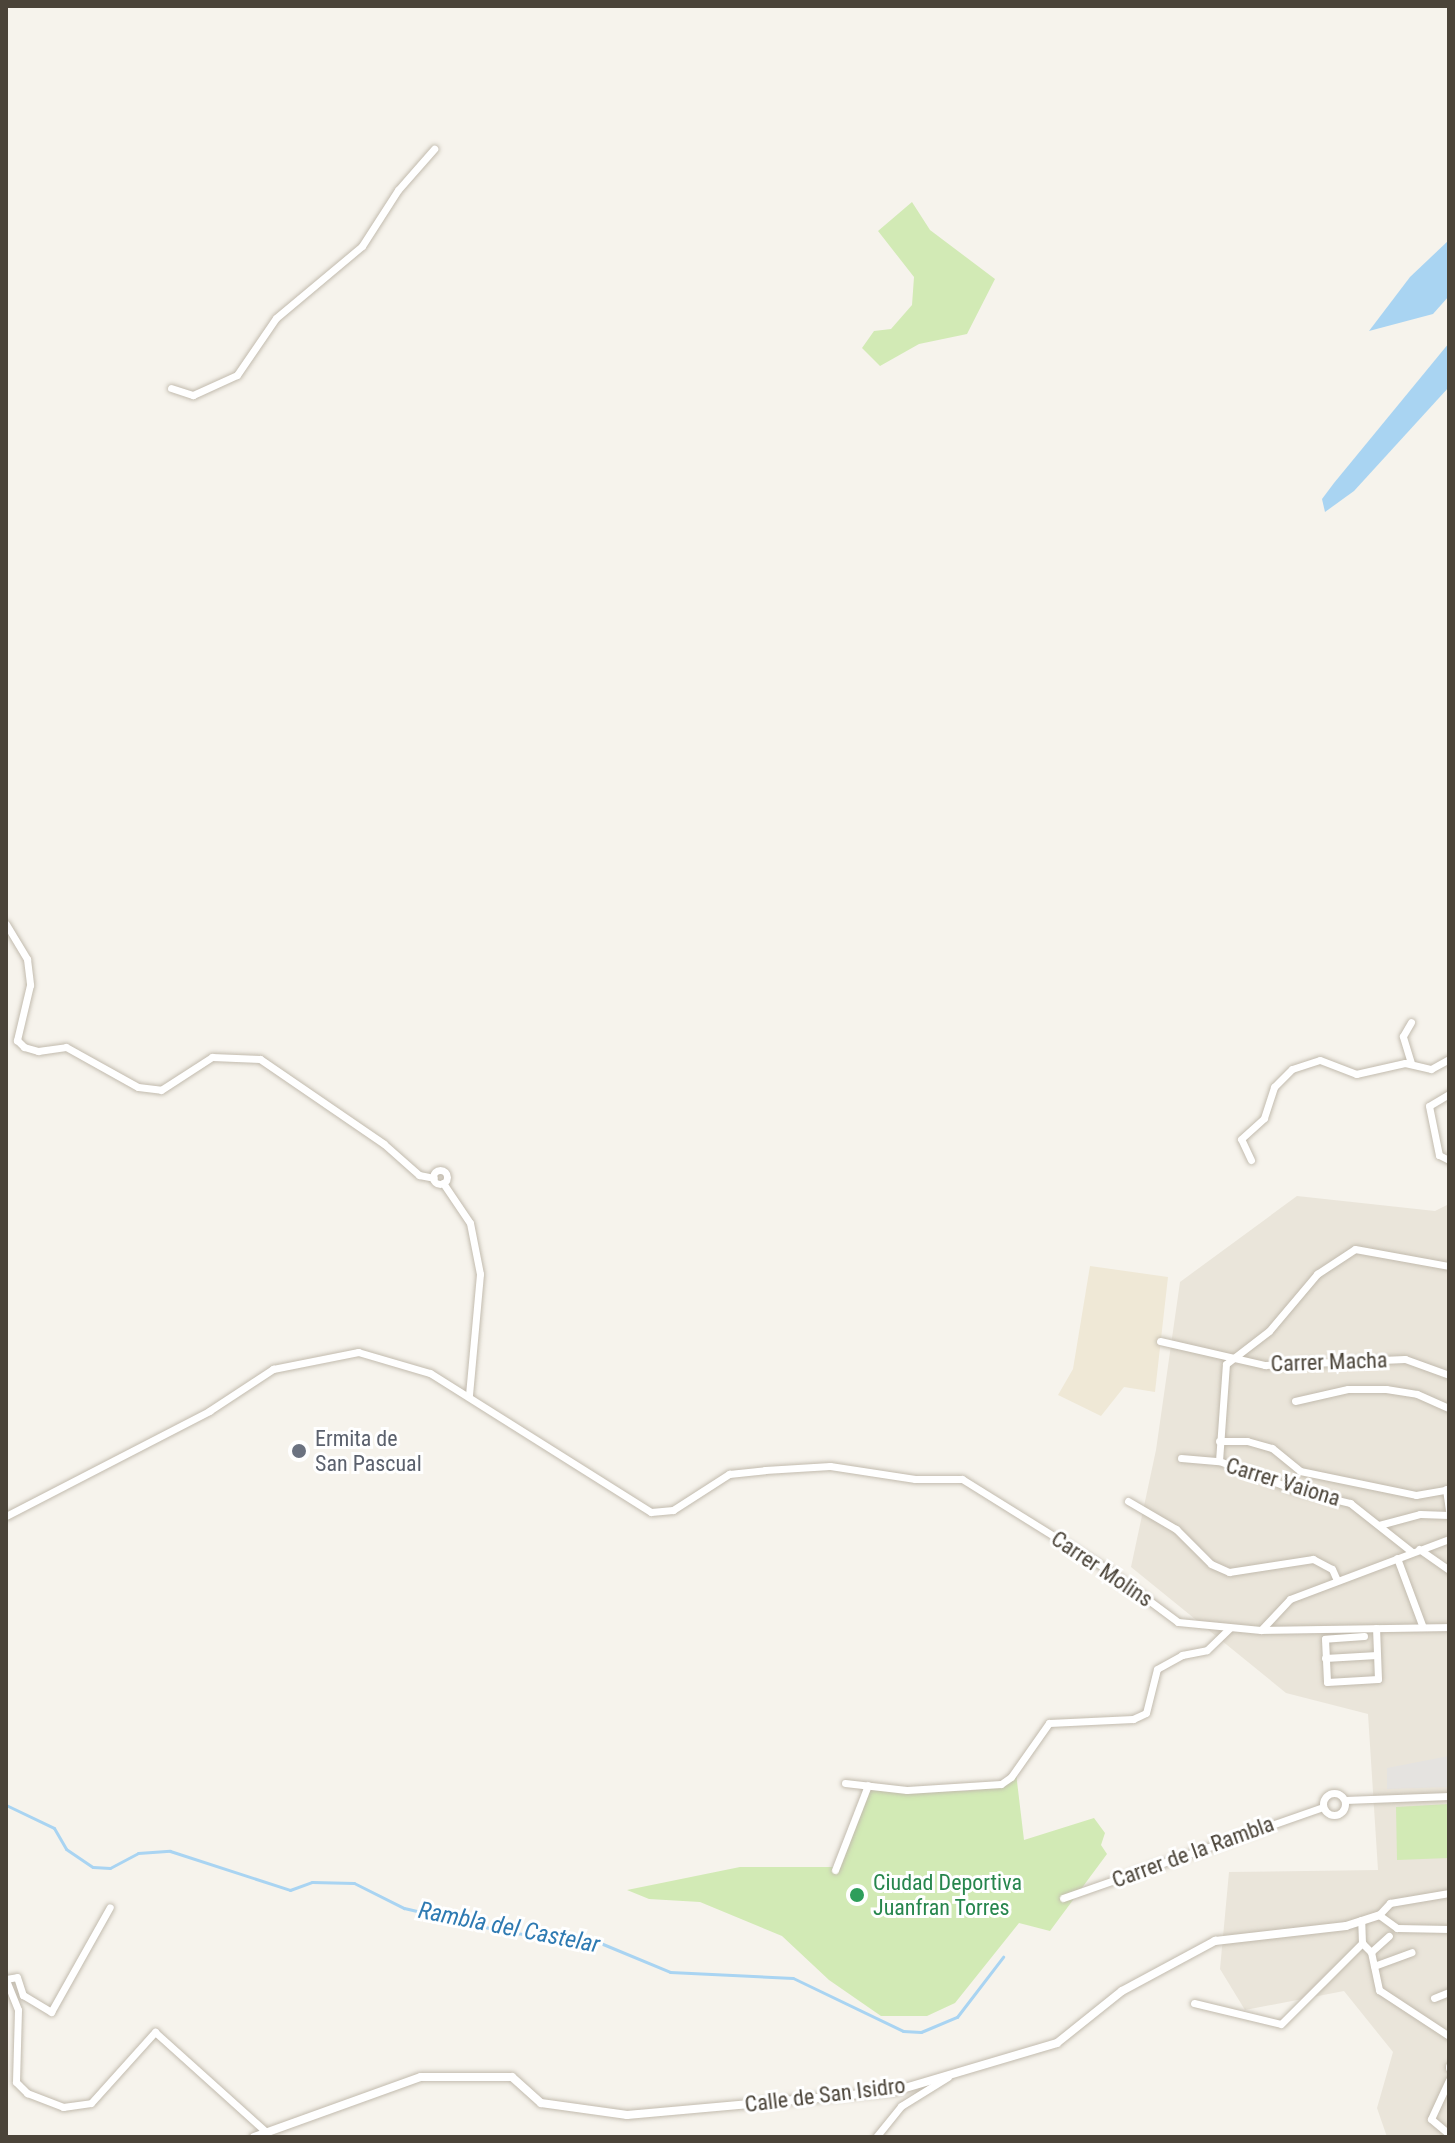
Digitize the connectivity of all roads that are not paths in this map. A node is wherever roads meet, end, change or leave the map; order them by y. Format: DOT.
graph roads {
  1 [pos="434,149"];
  2 [pos="171,388"];
  3 [pos="6,924"];
  4 [pos="1411,1022"];
  5 [pos="1449,1059"];
  6 [pos="1411,1063"];
  7 [pos="1449,1094"];
  8 [pos="1251,1160"];
  9 [pos="1449,1160"];
  10 [pos="1449,1266"];
  11 [pos="1160,1341"];
  12 [pos="1234,1359"];
  13 [pos="1449,1375"];
  14 [pos="469,1396"];
  15 [pos="1295,1401"];
  16 [pos="1449,1408"];
  17 [pos="1219,1441"];
  18 [pos="1181,1458"];
  19 [pos="1219,1461"];
  20 [pos="1448,1489"];
  21 [pos="1128,1501"];
  22 [pos="1449,1513"];
  23 [pos="6,1516"];
  24 [pos="1379,1525"];
  25 [pos="1449,1539"];
  26 [pos="1416,1551"];
  27 [pos="1397,1558"];
  28 [pos="1448,1567"];
  29 [pos="1337,1580"];
  30 [pos="1422,1625"];
  31 [pos="1449,1627"];
  32 [pos="1230,1628"];
  33 [pos="1376,1628"];
  34 [pos="1261,1630"];
  35 [pos="1364,1636"];
  36 [pos="1377,1655"];
  37 [pos="1325,1658"];
  38 [pos="845,1783"];
  39 [pos="868,1785"];
  40 [pos="1449,1796"];
  41 [pos="1348,1802"];
  42 [pos="1323,1807"];
  43 [pos="835,1870"];
  44 [pos="1449,1893"];
  45 [pos="1063,1898"];
  46 [pos="110,1907"];
  47 [pos="1379,1915"];
  48 [pos="1361,1920"];
  49 [pos="1449,1929"];
  50 [pos="1389,1936"];
  51 [pos="1362,1943"];
  52 [pos="1371,1952"];
  53 [pos="1412,1952"];
  54 [pos="1374,1966"];
  55 [pos="6,1979"];
  56 [pos="1449,1992"];
  57 [pos="1434,1998"];
  58 [pos="1194,2003"];
  59 [pos="1449,2036"];
  60 [pos="957,2072"];
  61 [pos="1449,2080"];
  62 [pos="266,2132"];
  63 [pos="1449,2134"];
  64 [pos="254,2137"];
  65 [pos="876,2137"];
  1 -- 2 [label="street"];
  3 -- 14 [label="street"];
  4 -- 6 [label="street"];
  5 -- 6 [label="street"];
  6 -- 8 [label="street"];
  7 -- 9 [label="street"];
  10 -- 12 [label="street"];
  11 -- 12 [label="street, Carrer Macha"];
  12 -- 13 [label="street, Carrer Macha"];
  12 -- 17 [label="street"];
  14 -- 23 [label="street, Carrer Molins"];
  14 -- 32 [label="street, Carrer Molins"];
  15 -- 16 [label="street, Carrer Macha"];
  17 -- 19 [label="street"];
  17 -- 20 [label="street, Carrer Vaiona"];
  18 -- 19 [label="street, Carrer Vaiona"];
  19 -- 24 [label="street, Carrer Vaiona"];
  20 -- 22 [label="street, Carrer Vaiona"];
  21 -- 29 [label="street"];
  22 -- 24 [label="street, Carrer Vaiona"];
  24 -- 26 [label="street, Carrer Vaiona"];
  25 -- 26 [label="street"];
  26 -- 27 [label="street"];
  26 -- 28 [label="street, Carrer Vaiona"];
  27 -- 29 [label="street"];
  27 -- 30 [label="street"];
  29 -- 34 [label="street"];
  30 -- 31 [label="street, Carrer Molins"];
  30 -- 33 [label="street, Carrer Molins"];
  32 -- 34 [label="street, Carrer Molins"];
  32 -- 39 [label="street"];
  33 -- 34 [label="street, Carrer Molins"];
  33 -- 36 [label="street"];
  35 -- 37 [label="street"];
  36 -- 37 [label="street"];
  36 -- 37 [label="street"];
  38 -- 39 [label="street"];
  39 -- 43 [label="street"];
  40 -- 41 [label="street"];
  41 -- 42 [label="street"];
  41 -- 42 [label="street, Carrer de la Rambla"];
  42 -- 45 [label="street, Carrer de la Rambla"];
  44 -- 47 [label="street"];
  46 -- 55 [label="street"];
  47 -- 48 [label="street, Calle de San Isidro"];
  47 -- 49 [label="street"];
  48 -- 51 [label="street"];
  48 -- 60 [label="street, Calle de San Isidro"];
  50 -- 52 [label="street"];
  51 -- 52 [label="street"];
  51 -- 58 [label="street"];
  52 -- 54 [label="street"];
  53 -- 54 [label="street"];
  54 -- 59 [label="street"];
  55 -- 62 [label="street"];
  56 -- 57 [label="street"];
  60 -- 62 [label="street, Calle de San Isidro"];
  60 -- 65 [label="street"];
  61 -- 63 [label="street"];
  62 -- 64 [label="street, Calle de San Isidro"];
}
